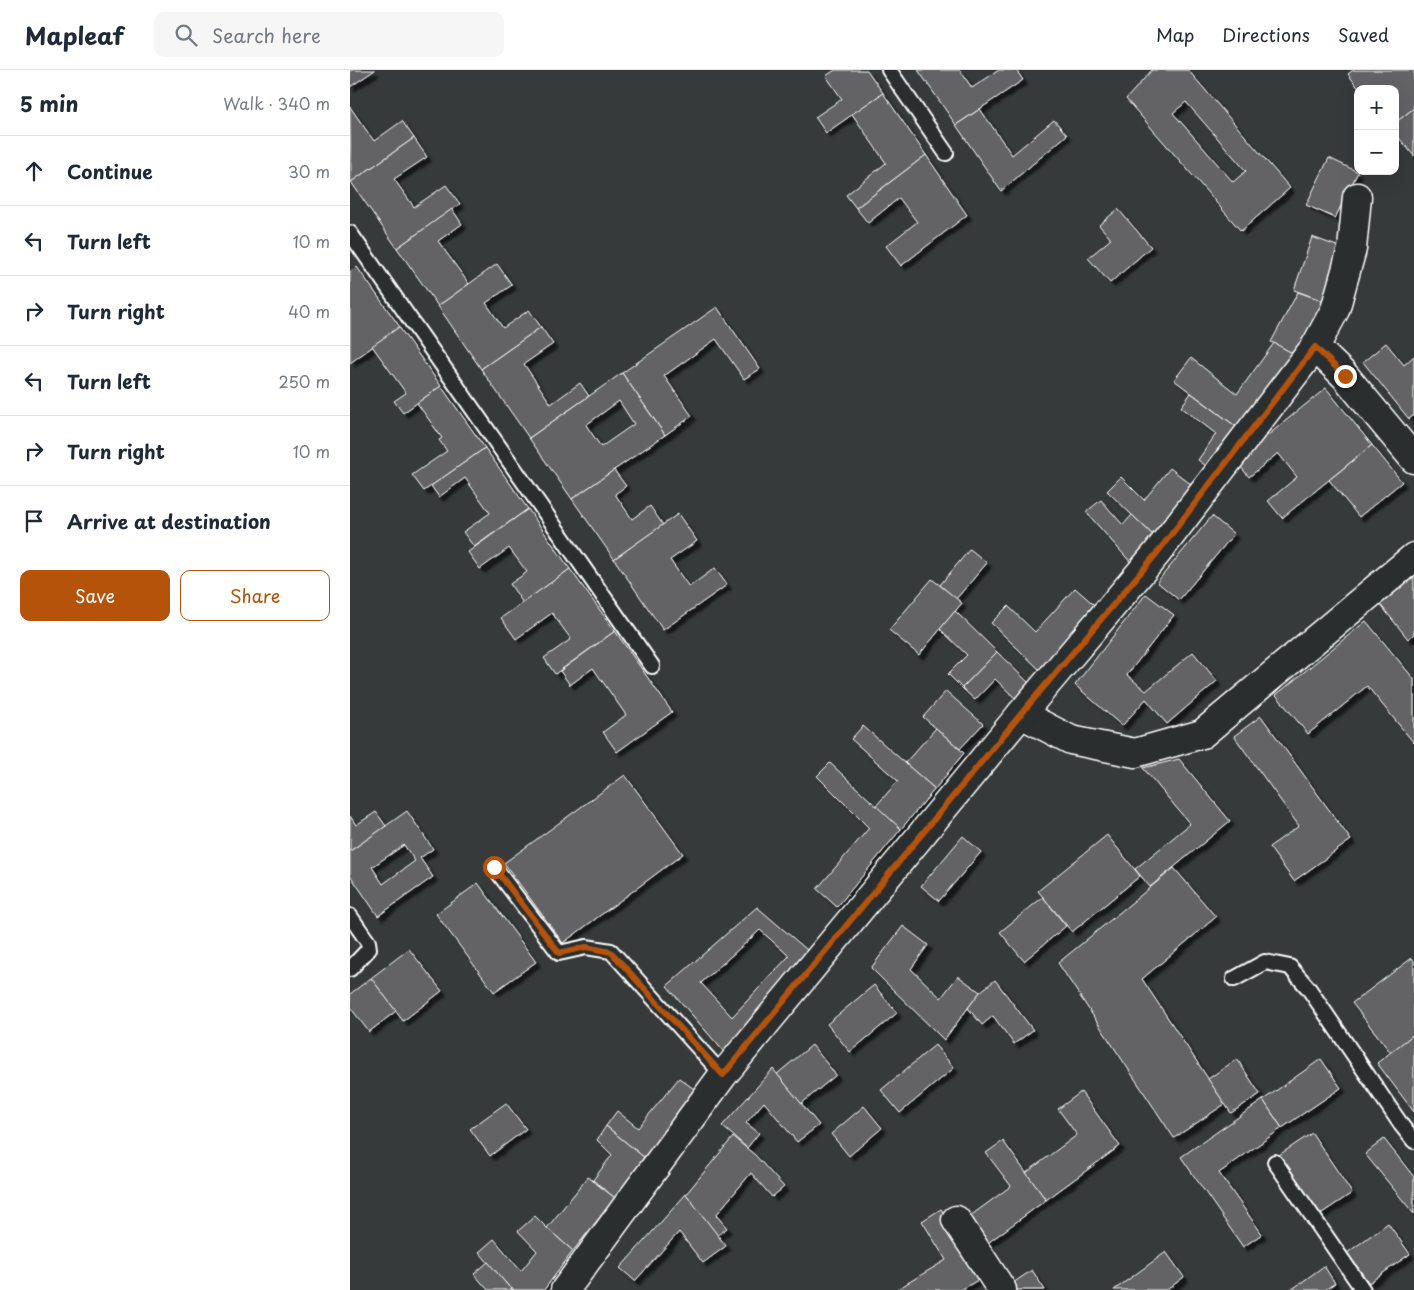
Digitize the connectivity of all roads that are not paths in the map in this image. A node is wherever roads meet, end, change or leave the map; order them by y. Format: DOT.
graph roads {
  1 [pos="889,70"];
  2 [pos="946,154"];
  3 [pos="1357,197"];
  4 [pos="350,233"];
  5 [pos="1315,347"];
  6 [pos="1414,459"];
  7 [pos="1414,557"];
  8 [pos="652,666"];
  9 [pos="1021,714"];
  10 [pos="494,867"];
  11 [pos="350,916"];
  12 [pos="350,969"];
  13 [pos="1234,979"];
  14 [pos="723,1075"];
  15 [pos="1414,1141"];
  16 [pos="1275,1162"];
  17 [pos="956,1220"];
  18 [pos="565,1290"];
  19 [pos="1002,1290"];
  20 [pos="1363,1290"];
  1 -- 2 [label="lane"];
  3 -- 5 [label="street"];
  4 -- 8 [label="lane"];
  5 -- 6 [label="street"];
  5 -- 9 [label="street"];
  7 -- 9 [label="street"];
  9 -- 14 [label="street"];
  10 -- 14 [label="lane"];
  11 -- 12 [label="lane"];
  13 -- 15 [label="lane"];
  14 -- 18 [label="street"];
  16 -- 20 [label="lane"];
  17 -- 19 [label="street"];
}
